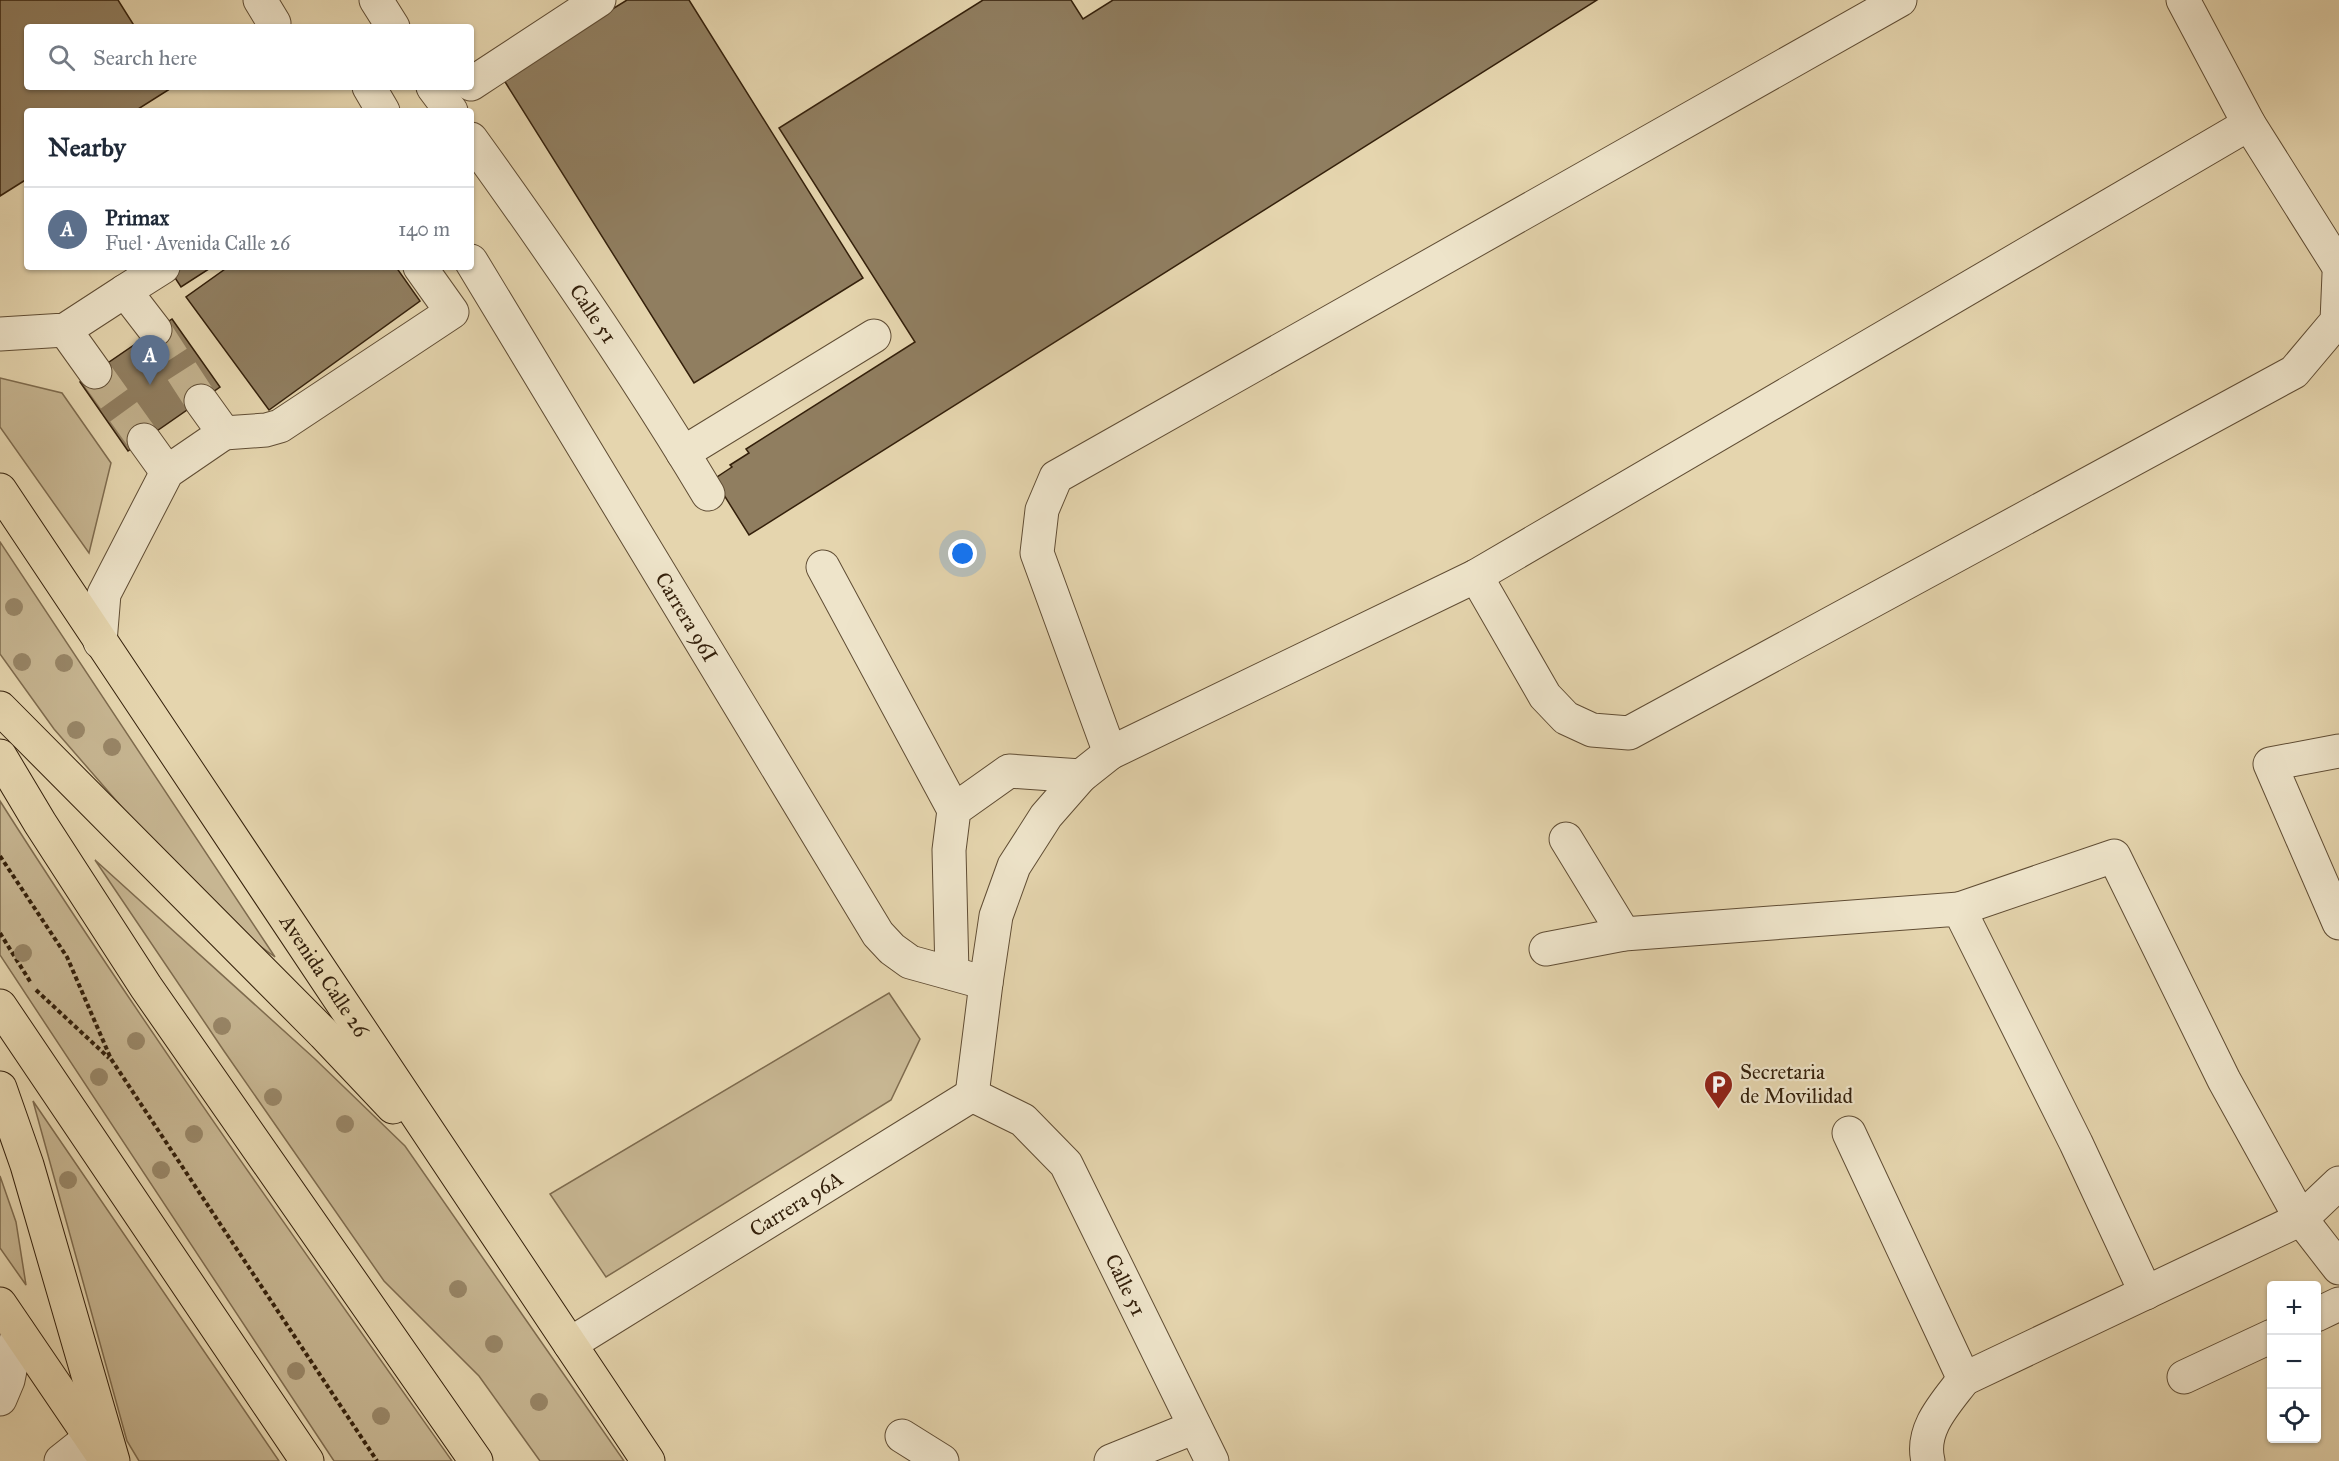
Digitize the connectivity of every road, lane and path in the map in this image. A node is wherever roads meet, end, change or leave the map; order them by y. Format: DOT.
graph roads {
  1 [pos="376,0"];
  2 [pos="599,0"];
  3 [pos="1900,0"];
  4 [pos="2183,0"];
  5 [pos="391,24"];
  6 [pos="474,82"];
  7 [pos="371,90"];
  8 [pos="381,108"];
  9 [pos="2249,124"];
  10 [pos="474,142"];
  11 [pos="474,266"];
  12 [pos="2339,267"];
  13 [pos="159,270"];
  14 [pos="422,270"];
  15 [pos="2339,274"];
  16 [pos="125,291"];
  17 [pos="488,291"];
  18 [pos="452,312"];
  19 [pos="65,330"];
  20 [pos="155,330"];
  21 [pos="0,334"];
  22 [pos="874,336"];
  23 [pos="95,372"];
  24 [pos="201,401"];
  25 [pos="224,433"];
  26 [pos="144,440"];
  27 [pos="683,453"];
  28 [pos="167,472"];
  29 [pos="0,490"];
  30 [pos="708,494"];
  31 [pos="823,567"];
  32 [pos="1476,576"];
  33 [pos="100,642"];
  34 [pos="0,708"];
  35 [pos="2339,751"];
  36 [pos="1110,753"];
  37 [pos="0,756"];
  38 [pos="1081,776"];
  39 [pos="954,810"];
  40 [pos="1566,839"];
  41 [pos="0,856"];
  42 [pos="2329,871"];
  43 [pos="1959,909"];
  44 [pos="2339,923"];
  45 [pos="0,933"];
  46 [pos="1623,934"];
  47 [pos="1546,950"];
  48 [pos="952,973"];
  49 [pos="986,983"];
  50 [pos="0,1006"];
  51 [pos="111,1059"];
  52 [pos="0,1088"];
  53 [pos="972,1095"];
  54 [pos="1849,1133"];
  55 [pos="461,1181"];
  56 [pos="2339,1183"];
  57 [pos="2301,1219"];
  58 [pos="2339,1268"];
  59 [pos="2146,1293"];
  60 [pos="0,1304"];
  61 [pos="2339,1304"];
  62 [pos="2321,1313"];
  63 [pos="18,1331"];
  64 [pos="2267,1338"];
  65 [pos="570,1344"];
  66 [pos="2184,1377"];
  67 [pos="1964,1379"];
  68 [pos="0,1399"];
  69 [pos="1195,1427"];
  70 [pos="902,1436"];
  71 [pos="99,1449"];
  72 [pos="1115,1460"];
  73 [pos="61,1461"];
  74 [pos="113,1461"];
  75 [pos="307,1461"];
  76 [pos="376,1461"];
  77 [pos="476,1461"];
  78 [pos="648,1461"];
  79 [pos="942,1461"];
  80 [pos="1212,1461"];
  81 [pos="1928,1461"];
  1 -- 5 [label="street"];
  2 -- 6 [label="street"];
  3 -- 36 [label="street"];
  4 -- 9 [label="street"];
  7 -- 8 [label="street"];
  9 -- 12 [label="street"];
  9 -- 32 [label="street"];
  10 -- 27 [label="street, Calle 51"];
  11 -- 17 [label="street, Carrera 96I"];
  13 -- 16 [label="street"];
  14 -- 18 [label="street"];
  15 -- 32 [label="street"];
  16 -- 19 [label="street"];
  16 -- 20 [label="street"];
  17 -- 18 [label="street"];
  17 -- 48 [label="street, Carrera 96I"];
  18 -- 25 [label="street"];
  19 -- 21 [label="street"];
  19 -- 23 [label="street"];
  22 -- 27 [label="street"];
  24 -- 25 [label="street"];
  25 -- 28 [label="street"];
  26 -- 28 [label="street"];
  27 -- 30 [label="street, Calle 51"];
  28 -- 33 [label="street"];
  29 -- 33 [label="main road, Avenida Calle 26"];
  31 -- 39 [label="street"];
  32 -- 36 [label="street"];
  33 -- 55 [label="main road, Avenida Calle 26"];
  34 -- 55 [label="main road"];
  35 -- 42 [label="street"];
  36 -- 38 [label="street"];
  37 -- 77 [label="main road"];
  38 -- 39 [label="street"];
  38 -- 49 [label="street"];
  39 -- 48 [label="street"];
  40 -- 46 [label="street"];
  41 -- 51 [label="path"];
  42 -- 44 [label="street"];
  43 -- 46 [label="street"];
  43 -- 57 [label="street"];
  43 -- 59 [label="street"];
  45 -- 51 [label="path"];
  46 -- 47 [label="street"];
  48 -- 49 [label="street"];
  49 -- 53 [label="street"];
  50 -- 75 [label="main road"];
  51 -- 76 [label="path"];
  52 -- 74 [label="main road"];
  53 -- 65 [label="street, Carrera 96A"];
  53 -- 69 [label="street, Calle 51"];
  54 -- 67 [label="street"];
  55 -- 65 [label="main road, Avenida Calle 26"];
  56 -- 57 [label="street"];
  57 -- 58 [label="street"];
  57 -- 59 [label="street"];
  59 -- 67 [label="street"];
  60 -- 63 [label="main road"];
  61 -- 62 [label="street"];
  63 -- 68 [label="street"];
  63 -- 71 [label="main road"];
  64 -- 66 [label="street"];
  65 -- 78 [label="main road, Avenida Calle 26"];
  67 -- 81 [label="street"];
  69 -- 72 [label="street"];
  69 -- 80 [label="street, Calle 51"];
  70 -- 79 [label="street"];
  71 -- 73 [label="street"];
}
